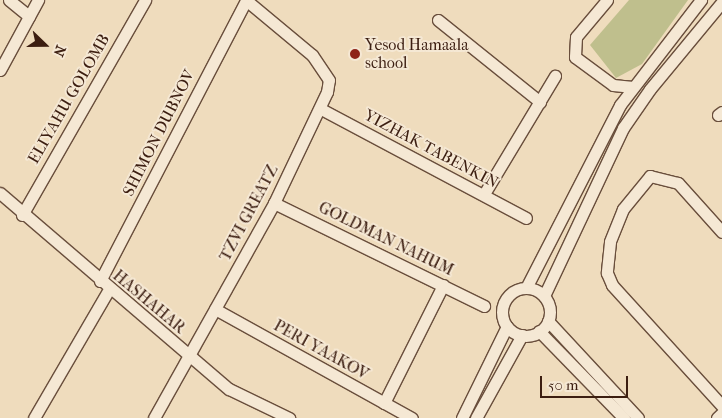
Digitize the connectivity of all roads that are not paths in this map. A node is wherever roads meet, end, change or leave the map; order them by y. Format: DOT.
graph roads {
  1 [pos="9,0"];
  2 [pos="38,0"];
  3 [pos="144,0"];
  4 [pos="246,0"];
  5 [pos="607,0"];
  6 [pos="702,0"];
  7 [pos="722,2"];
  8 [pos="29,16"];
  9 [pos="438,20"];
  10 [pos="0,70"];
  11 [pos="556,76"];
  12 [pos="613,85"];
  13 [pos="633,87"];
  14 [pos="540,102"];
  15 [pos="620,105"];
  16 [pos="321,109"];
  17 [pos="493,179"];
  18 [pos="469,187"];
  19 [pos="0,193"];
  20 [pos="484,194"];
  21 [pos="274,203"];
  22 [pos="22,215"];
  23 [pos="526,218"];
  24 [pos="722,232"];
  25 [pos="105,285"];
  26 [pos="443,285"];
  27 [pos="526,288"];
  28 [pos="544,296"];
  29 [pos="484,306"];
  30 [pos="214,309"];
  31 [pos="548,321"];
  32 [pos="507,326"];
  33 [pos="539,331"];
  34 [pos="522,335"];
  35 [pos="189,357"];
  36 [pos="384,403"];
  37 [pos="722,406"];
  38 [pos="722,413"];
  39 [pos="34,418"];
  40 [pos="154,418"];
  41 [pos="289,418"];
  42 [pos="412,418"];
  43 [pos="462,418"];
  44 [pos="476,418"];
  45 [pos="624,418"];
  46 [pos="638,418"];
  47 [pos="717,418"];
  1 -- 8 [label="street"];
  2 -- 8 [label="street"];
  3 -- 22 [label="street, ELIYAHU GOLOMB"];
  4 -- 16 [label="street, TZVI GREATZ"];
  4 -- 25 [label="street, SHIMON DUBNOV"];
  5 -- 12 [label="street"];
  6 -- 13 [label="street"];
  7 -- 28 [label="street"];
  8 -- 10 [label="street"];
  9 -- 14 [label="street"];
  11 -- 14 [label="street"];
  12 -- 13 [label="street"];
  12 -- 15 [label="street"];
  13 -- 15 [label="street"];
  14 -- 17 [label="street"];
  15 -- 27 [label="street"];
  16 -- 18 [label="street, YIZHAK TABENKIN"];
  16 -- 21 [label="street, TZVI GREATZ"];
  17 -- 18 [label="street"];
  17 -- 20 [label="street"];
  18 -- 20 [label="street, YIZHAK TABENKIN"];
  19 -- 22 [label="street, HASHAHAR"];
  20 -- 23 [label="street, YIZHAK TABENKIN"];
  21 -- 26 [label="street, GOLDMAN NAHUM"];
  21 -- 30 [label="street, TZVI GREATZ"];
  22 -- 25 [label="street, HASHAHAR"];
  24 -- 37 [label="street"];
  25 -- 35 [label="street, HASHAHAR"];
  25 -- 39 [label="street, SHIMON DUBNOV"];
  26 -- 29 [label="street, GOLDMAN NAHUM"];
  26 -- 36 [label="street"];
  27 -- 28 [label="street"];
  27 -- 32 [label="street"];
  28 -- 31 [label="street"];
  30 -- 35 [label="street, TZVI GREATZ"];
  30 -- 36 [label="street, PERI YAAKOV"];
  31 -- 33 [label="street"];
  31 -- 46 [label="street"];
  32 -- 34 [label="street"];
  32 -- 43 [label="street"];
  33 -- 34 [label="street"];
  33 -- 45 [label="street"];
  34 -- 44 [label="street"];
  35 -- 40 [label="street, TZVI GREATZ"];
  35 -- 41 [label="street, HASHAHAR"];
  36 -- 42 [label="street, PERI YAAKOV"];
  38 -- 47 [label="street"];
}
